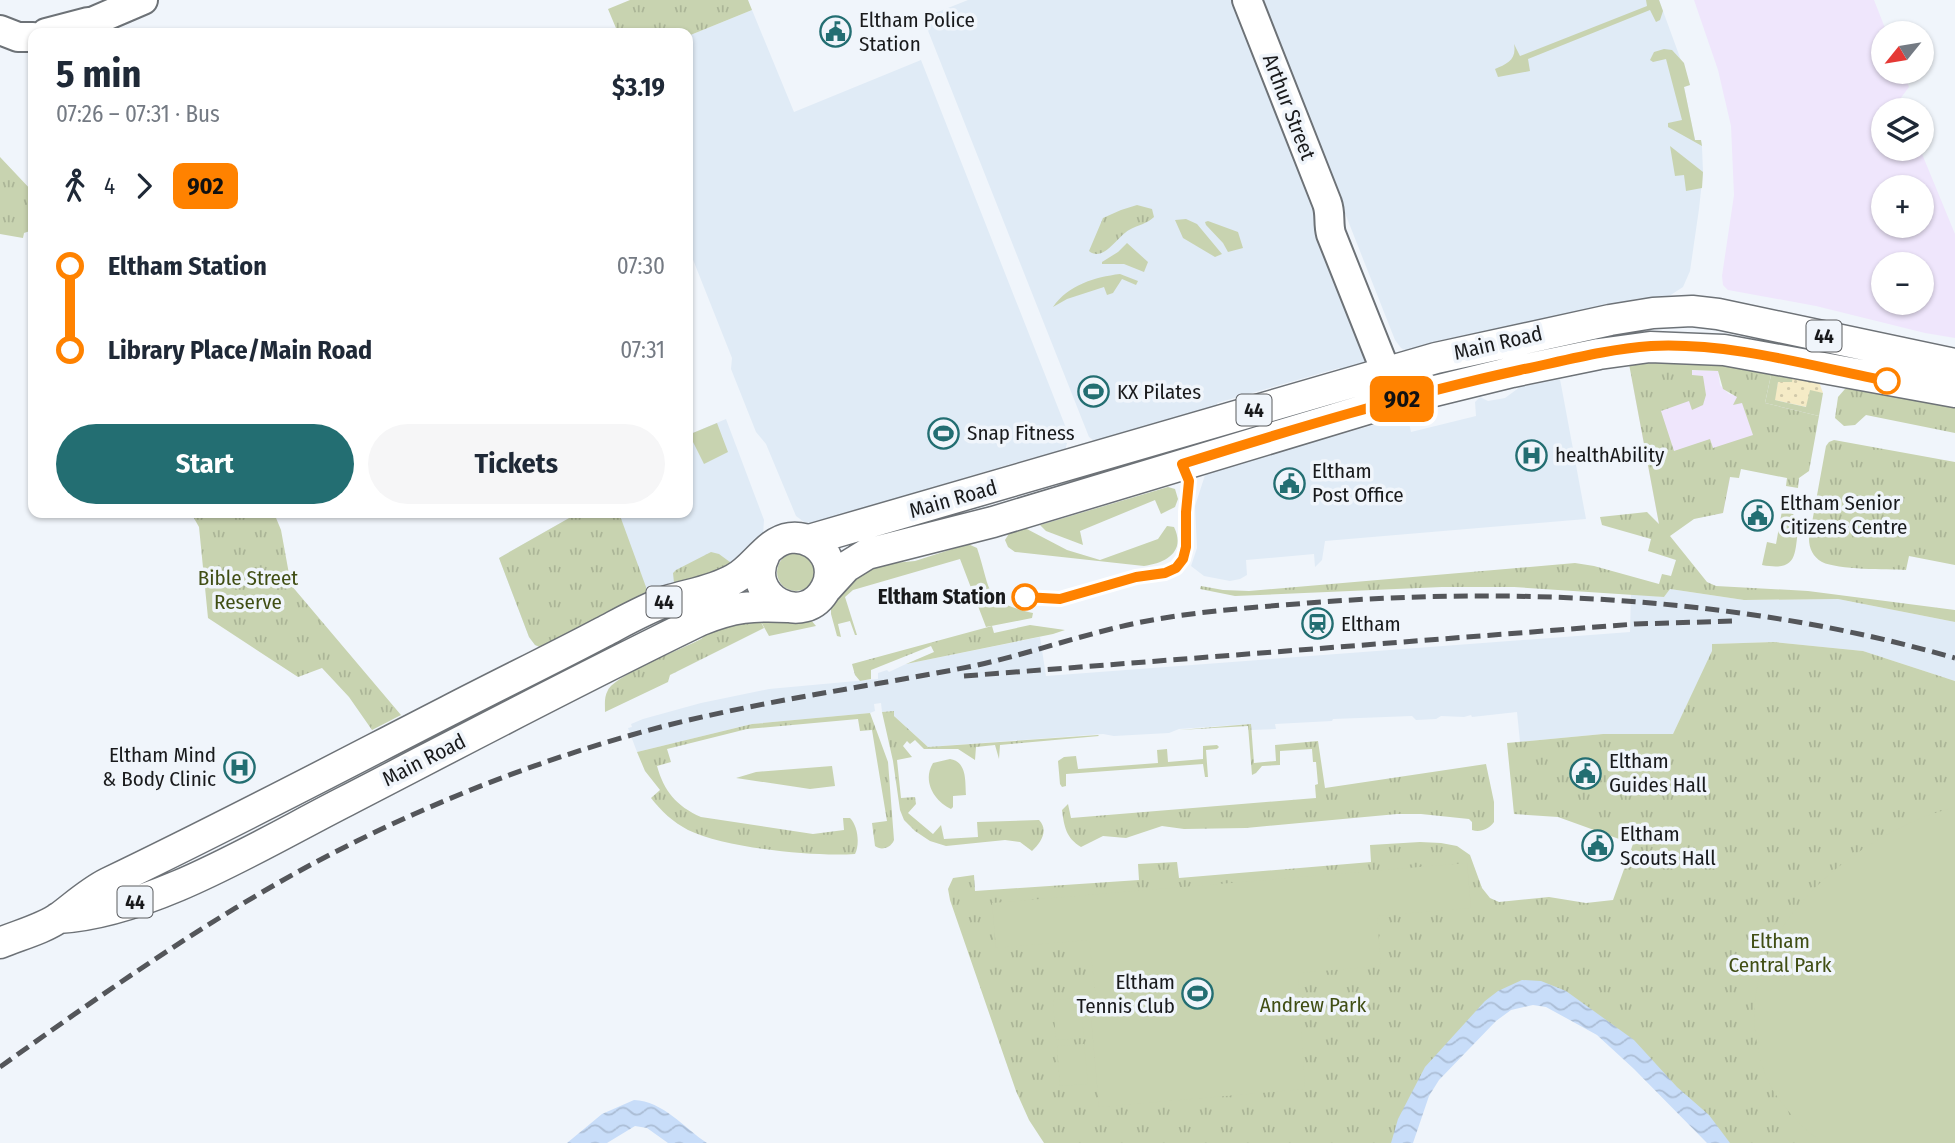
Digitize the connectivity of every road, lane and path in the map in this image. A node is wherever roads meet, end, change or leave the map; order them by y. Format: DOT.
graph roads {
  1 [pos="143,0"];
  2 [pos="1247,0"];
  3 [pos="83,27"];
  4 [pos="1692,311"];
  5 [pos="1685,347"];
  6 [pos="1955,364"];
  7 [pos="1399,368"];
  8 [pos="1955,393"];
  9 [pos="1412,397"];
  10 [pos="1123,449"];
  11 [pos="1182,464"];
  12 [pos="1019,480"];
  13 [pos="993,522"];
  14 [pos="809,540"];
  15 [pos="765,554"];
  16 [pos="825,590"];
  17 [pos="789,607"];
  18 [pos="563,653"];
  19 [pos="533,668"];
  20 [pos="577,682"];
  21 [pos="547,697"];
  22 [pos="193,843"];
  23 [pos="206,871"];
  24 [pos="58,918"];
  25 [pos="0,943"];
  1 -- 3 [label="street"];
  2 -- 7 [label="street, Arthur Street"];
  4 -- 5 [label="main road"];
  4 -- 6 [label="main road, Main Road / 44"];
  4 -- 7 [label="main road, Main Road / 44"];
  5 -- 8 [label="main road, Main Road / 44"];
  5 -- 9 [label="main road, Main Road / 44"];
  7 -- 9 [label="main road"];
  7 -- 10 [label="main road, Main Road / 44"];
  9 -- 11 [label="main road, Main Road / 44"];
  10 -- 11 [label="main road"];
  10 -- 12 [label="main road, Main Road / 44"];
  11 -- 13 [label="main road, Main Road / 44"];
  12 -- 13 [label="main road"];
  12 -- 14 [label="main road, Main Road / 44"];
  13 -- 16 [label="main road, Main Road / 44"];
  14 -- 15 [label="main road, 44"];
  14 -- 16 [label="main road"];
  15 -- 17 [label="main road"];
  15 -- 18 [label="main road, Main Road / 44"];
  16 -- 17 [label="main road, 44"];
  17 -- 20 [label="main road, Main Road / 44"];
  18 -- 19 [label="main road, Main Road / 44"];
  18 -- 20 [label="main road"];
  19 -- 21 [label="main road"];
  19 -- 22 [label="main road, Main Road / 44"];
  20 -- 21 [label="main road, Main Road / 44"];
  21 -- 23 [label="main road, Main Road / 44"];
  22 -- 23 [label="main road"];
  22 -- 24 [label="main road, Main Road / 44"];
  23 -- 24 [label="main road, Main Road / 44"];
  24 -- 25 [label="main road, Main Road / 44"];
}
